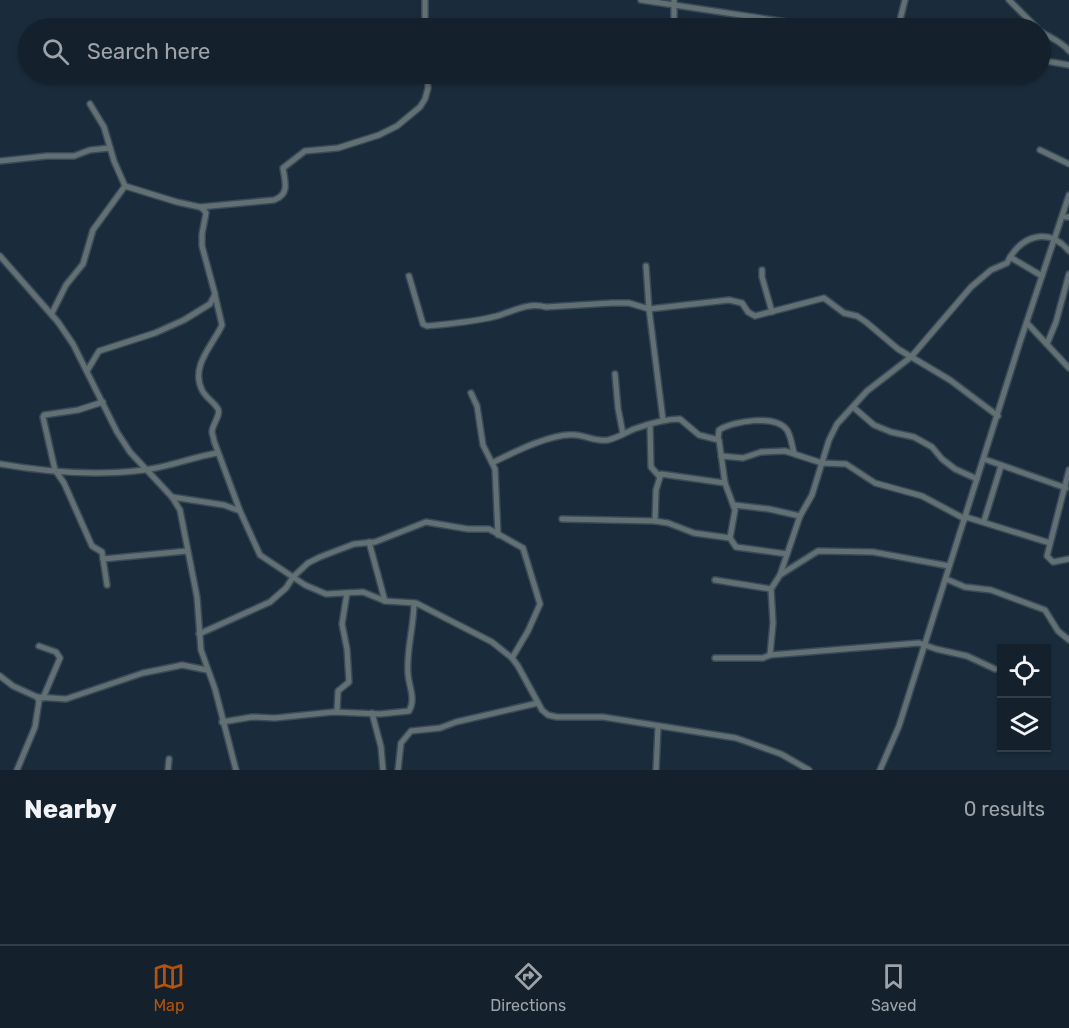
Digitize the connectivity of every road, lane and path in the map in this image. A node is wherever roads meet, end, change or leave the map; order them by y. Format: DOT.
graph roads {
  1 [pos="425,0"];
  2 [pos="641,0"];
  3 [pos="905,0"];
  4 [pos="1009,0"];
  5 [pos="674,2"];
  6 [pos="425,18"];
  7 [pos="674,18"];
  8 [pos="768,18"];
  9 [pos="900,18"];
  10 [pos="1027,18"];
  11 [pos="1051,39"];
  12 [pos="1069,51"];
  13 [pos="1051,62"];
  14 [pos="1069,65"];
  15 [pos="428,84"];
  16 [pos="90,104"];
  17 [pos="110,148"];
  18 [pos="1040,150"];
  19 [pos="0,161"];
  20 [pos="1069,164"];
  21 [pos="125,186"];
  22 [pos="1069,195"];
  23 [pos="200,207"];
  24 [pos="1066,217"];
  25 [pos="1054,239"];
  26 [pos="1069,251"];
  27 [pos="0,256"];
  28 [pos="1010,257"];
  29 [pos="646,266"];
  30 [pos="762,270"];
  31 [pos="1069,274"];
  32 [pos="410,276"];
  33 [pos="1042,276"];
  34 [pos="215,294"];
  35 [pos="649,309"];
  36 [pos="772,312"];
  37 [pos="52,313"];
  38 [pos="1027,323"];
  39 [pos="1047,344"];
  40 [pos="911,357"];
  41 [pos="1069,368"];
  42 [pos="87,371"];
  43 [pos="615,374"];
  44 [pos="471,393"];
  45 [pos="104,402"];
  46 [pos="852,407"];
  47 [pos="998,416"];
  48 [pos="663,420"];
  49 [pos="650,425"];
  50 [pos="623,434"];
  51 [pos="718,439"];
  52 [pos="217,453"];
  53 [pos="794,453"];
  54 [pos="721,456"];
  55 [pos="984,459"];
  56 [pos="492,463"];
  57 [pos="822,463"];
  58 [pos="0,464"];
  59 [pos="1001,466"];
  60 [pos="55,470"];
  61 [pos="146,470"];
  62 [pos="1069,470"];
  63 [pos="659,476"];
  64 [pos="977,478"];
  65 [pos="725,483"];
  66 [pos="1066,488"];
  67 [pos="172,497"];
  68 [pos="734,505"];
  69 [pos="240,511"];
  70 [pos="800,516"];
  71 [pos="965,518"];
  72 [pos="562,519"];
  73 [pos="984,521"];
  74 [pos="655,522"];
  75 [pos="498,535"];
  76 [pos="730,538"];
  77 [pos="369,542"];
  78 [pos="1050,543"];
  79 [pos="187,551"];
  80 [pos="787,555"];
  81 [pos="103,559"];
  82 [pos="1069,559"];
  83 [pos="949,566"];
  84 [pos="780,575"];
  85 [pos="293,577"];
  86 [pos="946,579"];
  87 [pos="715,580"];
  88 [pos="107,585"];
  89 [pos="771,589"];
  90 [pos="347,593"];
  91 [pos="385,601"];
  92 [pos="414,603"];
  93 [pos="199,634"];
  94 [pos="1069,640"];
  95 [pos="39,646"];
  96 [pos="924,646"];
  97 [pos="770,656"];
  98 [pos="512,658"];
  99 [pos="715,658"];
  100 [pos="995,669"];
  101 [pos="207,670"];
  102 [pos="0,676"];
  103 [pos="40,698"];
  104 [pos="538,704"];
  105 [pos="337,711"];
  106 [pos="372,713"];
  107 [pos="222,722"];
  108 [pos="658,727"];
  109 [pos="169,759"];
  110 [pos="17,770"];
  111 [pos="168,770"];
  112 [pos="236,770"];
  113 [pos="383,770"];
  114 [pos="398,770"];
  115 [pos="656,770"];
  116 [pos="809,770"];
  117 [pos="880,770"];
  1 -- 6 [label="street"];
  2 -- 5 [label="street"];
  3 -- 9 [label="street"];
  4 -- 10 [label="street"];
  5 -- 7 [label="street"];
  5 -- 8 [label="street"];
  11 -- 12 [label="street"];
  13 -- 14 [label="street"];
  15 -- 23 [label="street"];
  16 -- 17 [label="street"];
  17 -- 19 [label="street"];
  17 -- 21 [label="street"];
  18 -- 20 [label="street"];
  21 -- 23 [label="street"];
  21 -- 37 [label="street"];
  22 -- 24 [label="street"];
  23 -- 34 [label="street"];
  24 -- 25 [label="street"];
  25 -- 26 [label="street"];
  25 -- 28 [label="street"];
  25 -- 33 [label="street"];
  27 -- 37 [label="street"];
  28 -- 33 [label="street"];
  28 -- 40 [label="street"];
  29 -- 35 [label="street"];
  30 -- 36 [label="street"];
  31 -- 39 [label="street"];
  32 -- 35 [label="street"];
  33 -- 38 [label="street"];
  34 -- 42 [label="street"];
  34 -- 52 [label="street"];
  35 -- 36 [label="street"];
  35 -- 48 [label="street"];
  36 -- 40 [label="street"];
  37 -- 42 [label="street"];
  38 -- 39 [label="street"];
  38 -- 47 [label="street"];
  39 -- 41 [label="street"];
  40 -- 46 [label="street"];
  40 -- 47 [label="street"];
  42 -- 45 [label="street"];
  43 -- 50 [label="street"];
  44 -- 56 [label="street"];
  45 -- 60 [label="street"];
  45 -- 61 [label="street"];
  46 -- 57 [label="street"];
  46 -- 64 [label="street"];
  47 -- 55 [label="street"];
  48 -- 49 [label="street"];
  48 -- 51 [label="street"];
  49 -- 50 [label="street"];
  49 -- 63 [label="street"];
  50 -- 56 [label="street"];
  51 -- 53 [label="street"];
  51 -- 54 [label="street"];
  52 -- 61 [label="street"];
  52 -- 69 [label="street"];
  53 -- 54 [label="street"];
  53 -- 57 [label="street"];
  54 -- 65 [label="street"];
  55 -- 59 [label="street"];
  55 -- 64 [label="street"];
  56 -- 75 [label="street"];
  57 -- 70 [label="street"];
  57 -- 71 [label="street"];
  58 -- 60 [label="street"];
  59 -- 66 [label="street"];
  59 -- 73 [label="street"];
  60 -- 61 [label="street"];
  60 -- 81 [label="street"];
  61 -- 67 [label="street"];
  62 -- 66 [label="street"];
  63 -- 65 [label="street"];
  63 -- 74 [label="street"];
  64 -- 71 [label="street"];
  65 -- 68 [label="street"];
  66 -- 78 [label="street"];
  67 -- 69 [label="street"];
  67 -- 79 [label="street"];
  68 -- 70 [label="street"];
  68 -- 76 [label="street"];
  69 -- 85 [label="street"];
  70 -- 80 [label="street"];
  71 -- 73 [label="street"];
  71 -- 83 [label="street"];
  72 -- 74 [label="street"];
  73 -- 78 [label="street"];
  74 -- 76 [label="street"];
  75 -- 77 [label="street"];
  75 -- 98 [label="street"];
  76 -- 80 [label="street"];
  77 -- 85 [label="street"];
  77 -- 91 [label="street"];
  78 -- 82 [label="street"];
  79 -- 81 [label="street"];
  79 -- 93 [label="street"];
  80 -- 84 [label="street"];
  81 -- 88 [label="street"];
  83 -- 84 [label="street"];
  83 -- 86 [label="street"];
  84 -- 89 [label="street"];
  85 -- 90 [label="street"];
  85 -- 93 [label="street"];
  86 -- 94 [label="street"];
  86 -- 96 [label="street"];
  87 -- 89 [label="street"];
  89 -- 97 [label="street"];
  90 -- 91 [label="street"];
  90 -- 105 [label="street"];
  91 -- 92 [label="street"];
  92 -- 98 [label="street"];
  92 -- 106 [label="street"];
  93 -- 101 [label="street"];
  95 -- 103 [label="street"];
  96 -- 97 [label="street"];
  96 -- 100 [label="street"];
  96 -- 117 [label="street"];
  97 -- 99 [label="street"];
  98 -- 104 [label="street"];
  101 -- 103 [label="street"];
  101 -- 107 [label="street"];
  102 -- 103 [label="street"];
  103 -- 110 [label="street"];
  104 -- 108 [label="street"];
  104 -- 114 [label="street"];
  105 -- 106 [label="street"];
  105 -- 107 [label="street"];
  106 -- 113 [label="street"];
  107 -- 112 [label="street"];
  108 -- 115 [label="street"];
  108 -- 116 [label="street"];
  109 -- 111 [label="street"];
}
